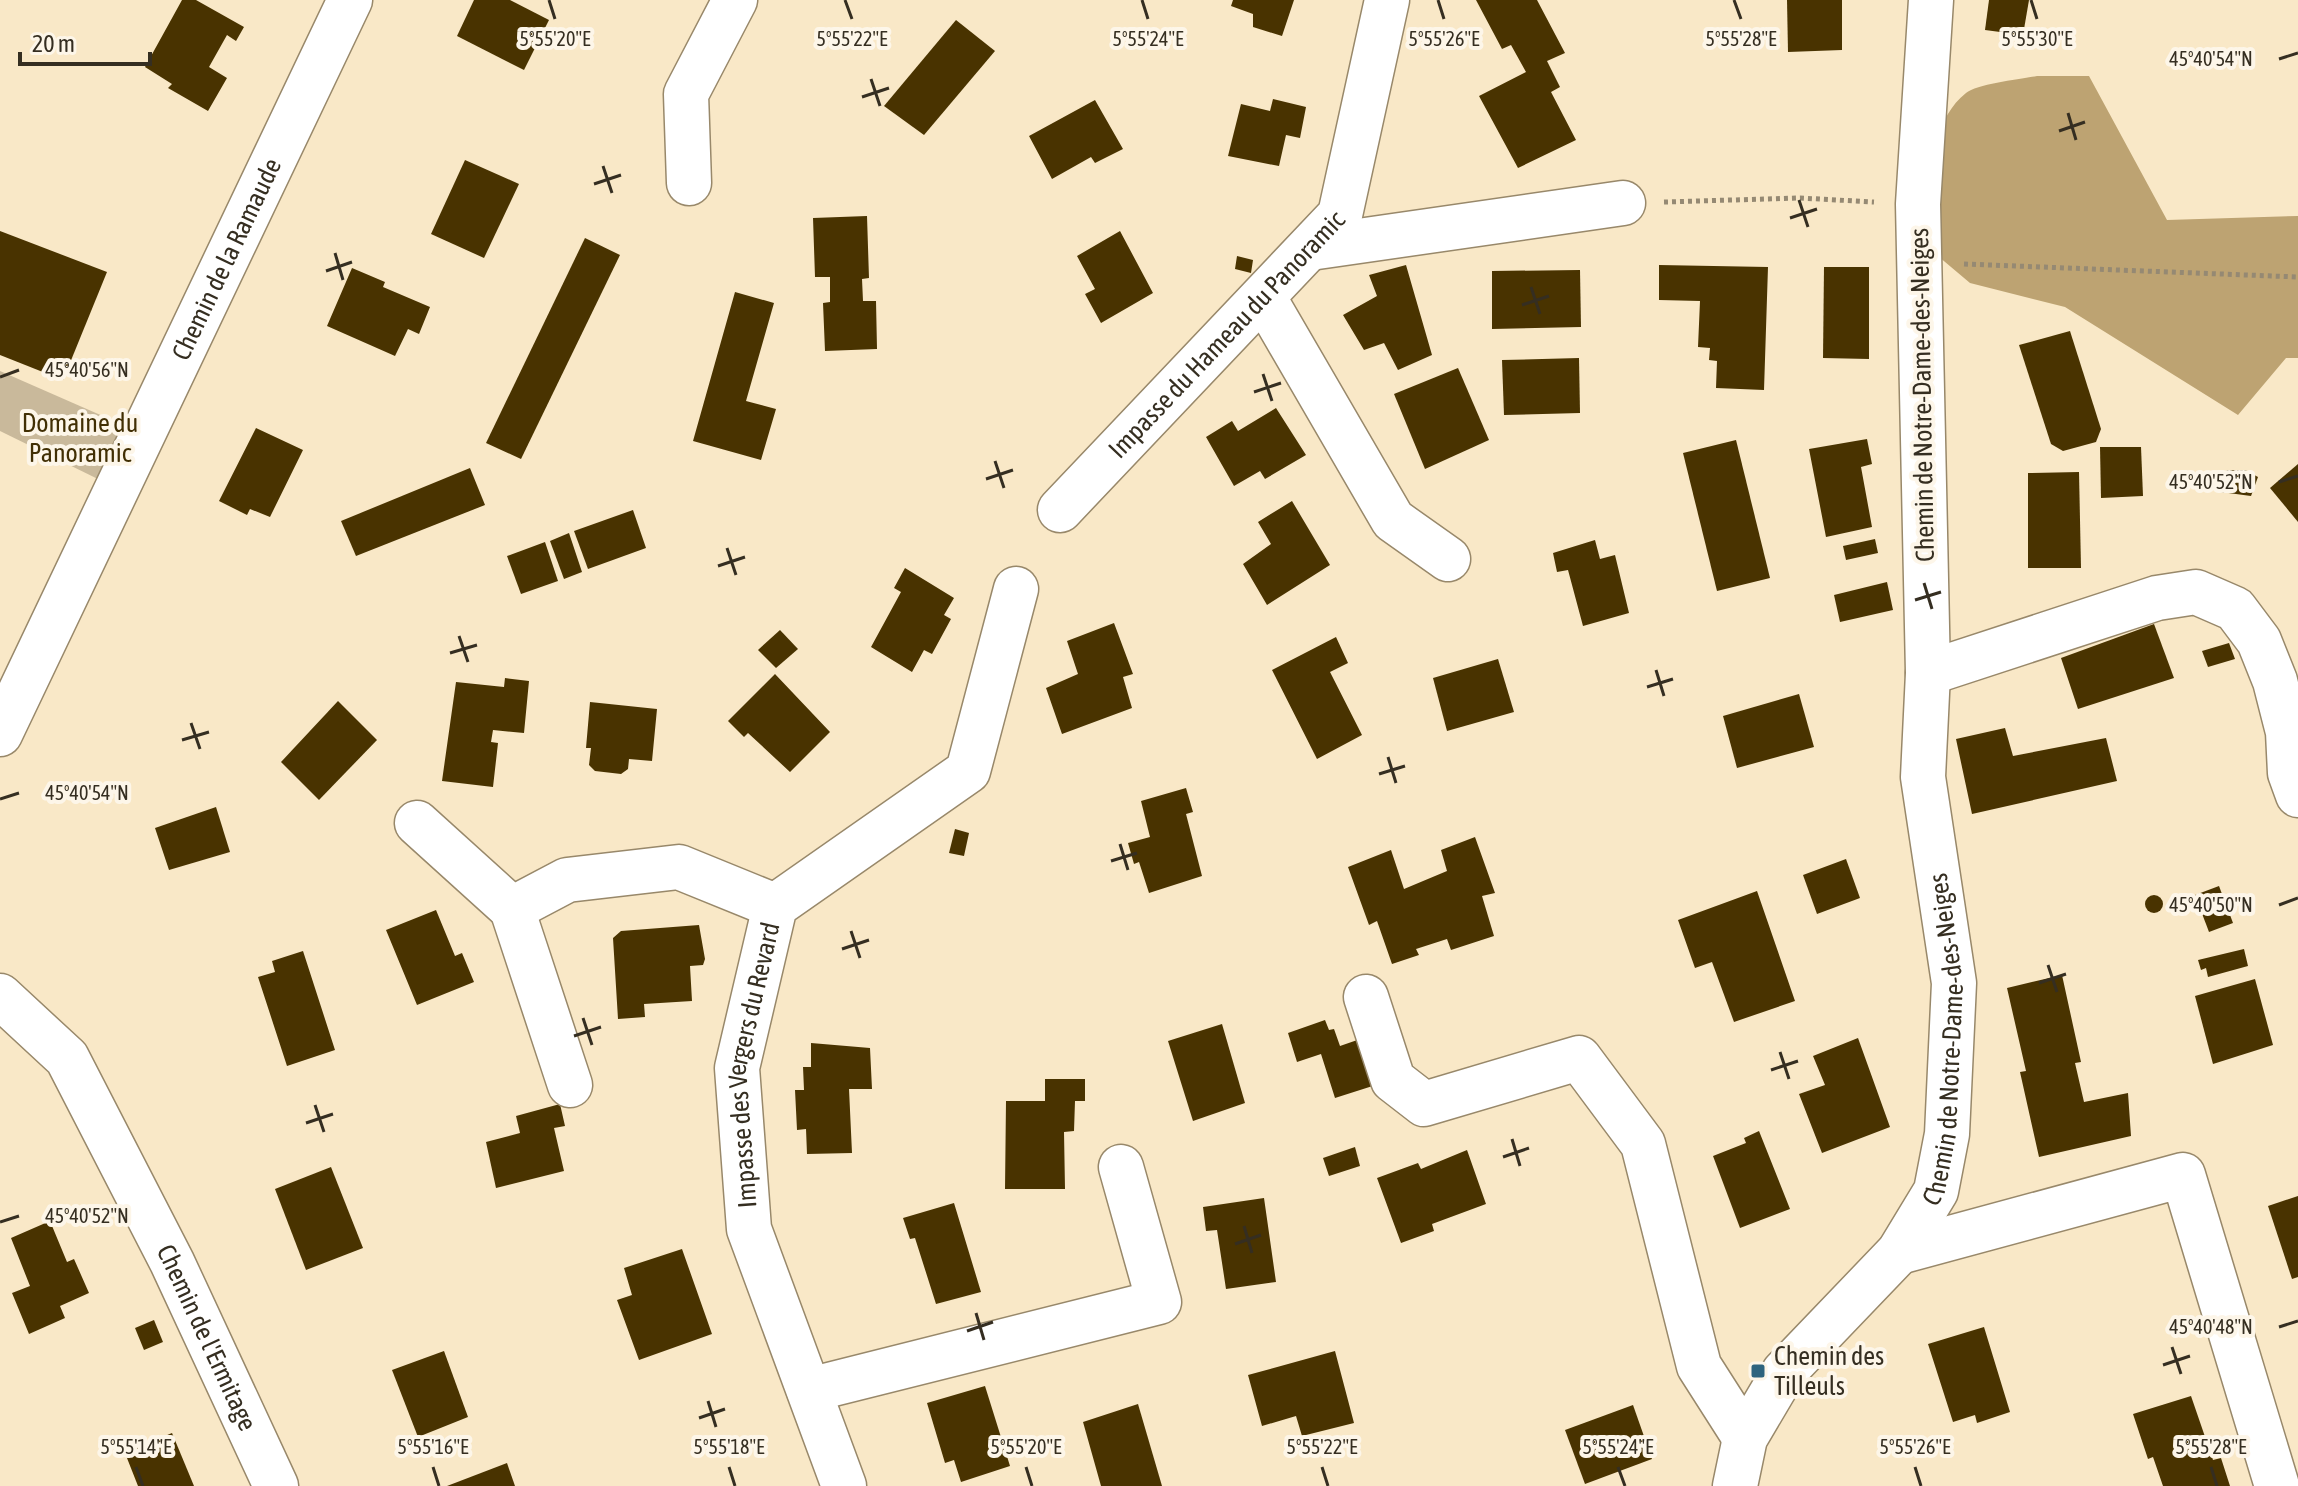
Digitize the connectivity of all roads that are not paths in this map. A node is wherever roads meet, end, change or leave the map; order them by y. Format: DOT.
graph roads {
  1 [pos="350,0"];
  2 [pos="735,0"];
  3 [pos="1387,0"];
  4 [pos="1931,0"];
  5 [pos="689,183"];
  6 [pos="1623,203"];
  7 [pos="1310,248"];
  8 [pos="1264,298"];
  9 [pos="1060,510"];
  10 [pos="1448,559"];
  11 [pos="1016,589"];
  12 [pos="1928,673"];
  13 [pos="5,712"];
  14 [pos="2293,732"];
  15 [pos="2298,795"];
  16 [pos="417,823"];
  17 [pos="775,906"];
  18 [pos="512,909"];
  19 [pos="0,996"];
  20 [pos="1366,997"];
  21 [pos="570,1085"];
  22 [pos="1121,1167"];
  23 [pos="1899,1252"];
  24 [pos="809,1390"];
  25 [pos="1745,1438"];
  26 [pos="276,1486"];
  27 [pos="844,1486"];
  28 [pos="1735,1486"];
  29 [pos="2277,1486"];
  1 -- 13 [label="street, Chemin de la Ramaude"];
  2 -- 5 [label="street"];
  3 -- 7 [label="street, Impasse du Hameau du Panoramic"];
  4 -- 12 [label="street, Chemin de Notre-Dame-des-Neiges"];
  6 -- 7 [label="street"];
  7 -- 8 [label="street, Impasse du Hameau du Panoramic"];
  8 -- 9 [label="street, Impasse du Hameau du Panoramic"];
  8 -- 10 [label="street"];
  11 -- 17 [label="street, Impasse des Vergers du Revard"];
  12 -- 14 [label="street"];
  12 -- 23 [label="street, Chemin de Notre-Dame-des-Neiges"];
  14 -- 15 [label="street"];
  16 -- 18 [label="street"];
  17 -- 18 [label="street"];
  17 -- 24 [label="street, Impasse des Vergers du Revard"];
  18 -- 21 [label="street"];
  19 -- 26 [label="street, Chemin de l'Ermitage"];
  20 -- 25 [label="street"];
  22 -- 24 [label="street"];
  23 -- 25 [label="street, Chemin de Notre-Dame-des-Neiges"];
  23 -- 29 [label="street"];
  24 -- 27 [label="street, Impasse des Vergers du Revard"];
  25 -- 28 [label="street, Chemin de Notre-Dame-des-Neiges"];
}
